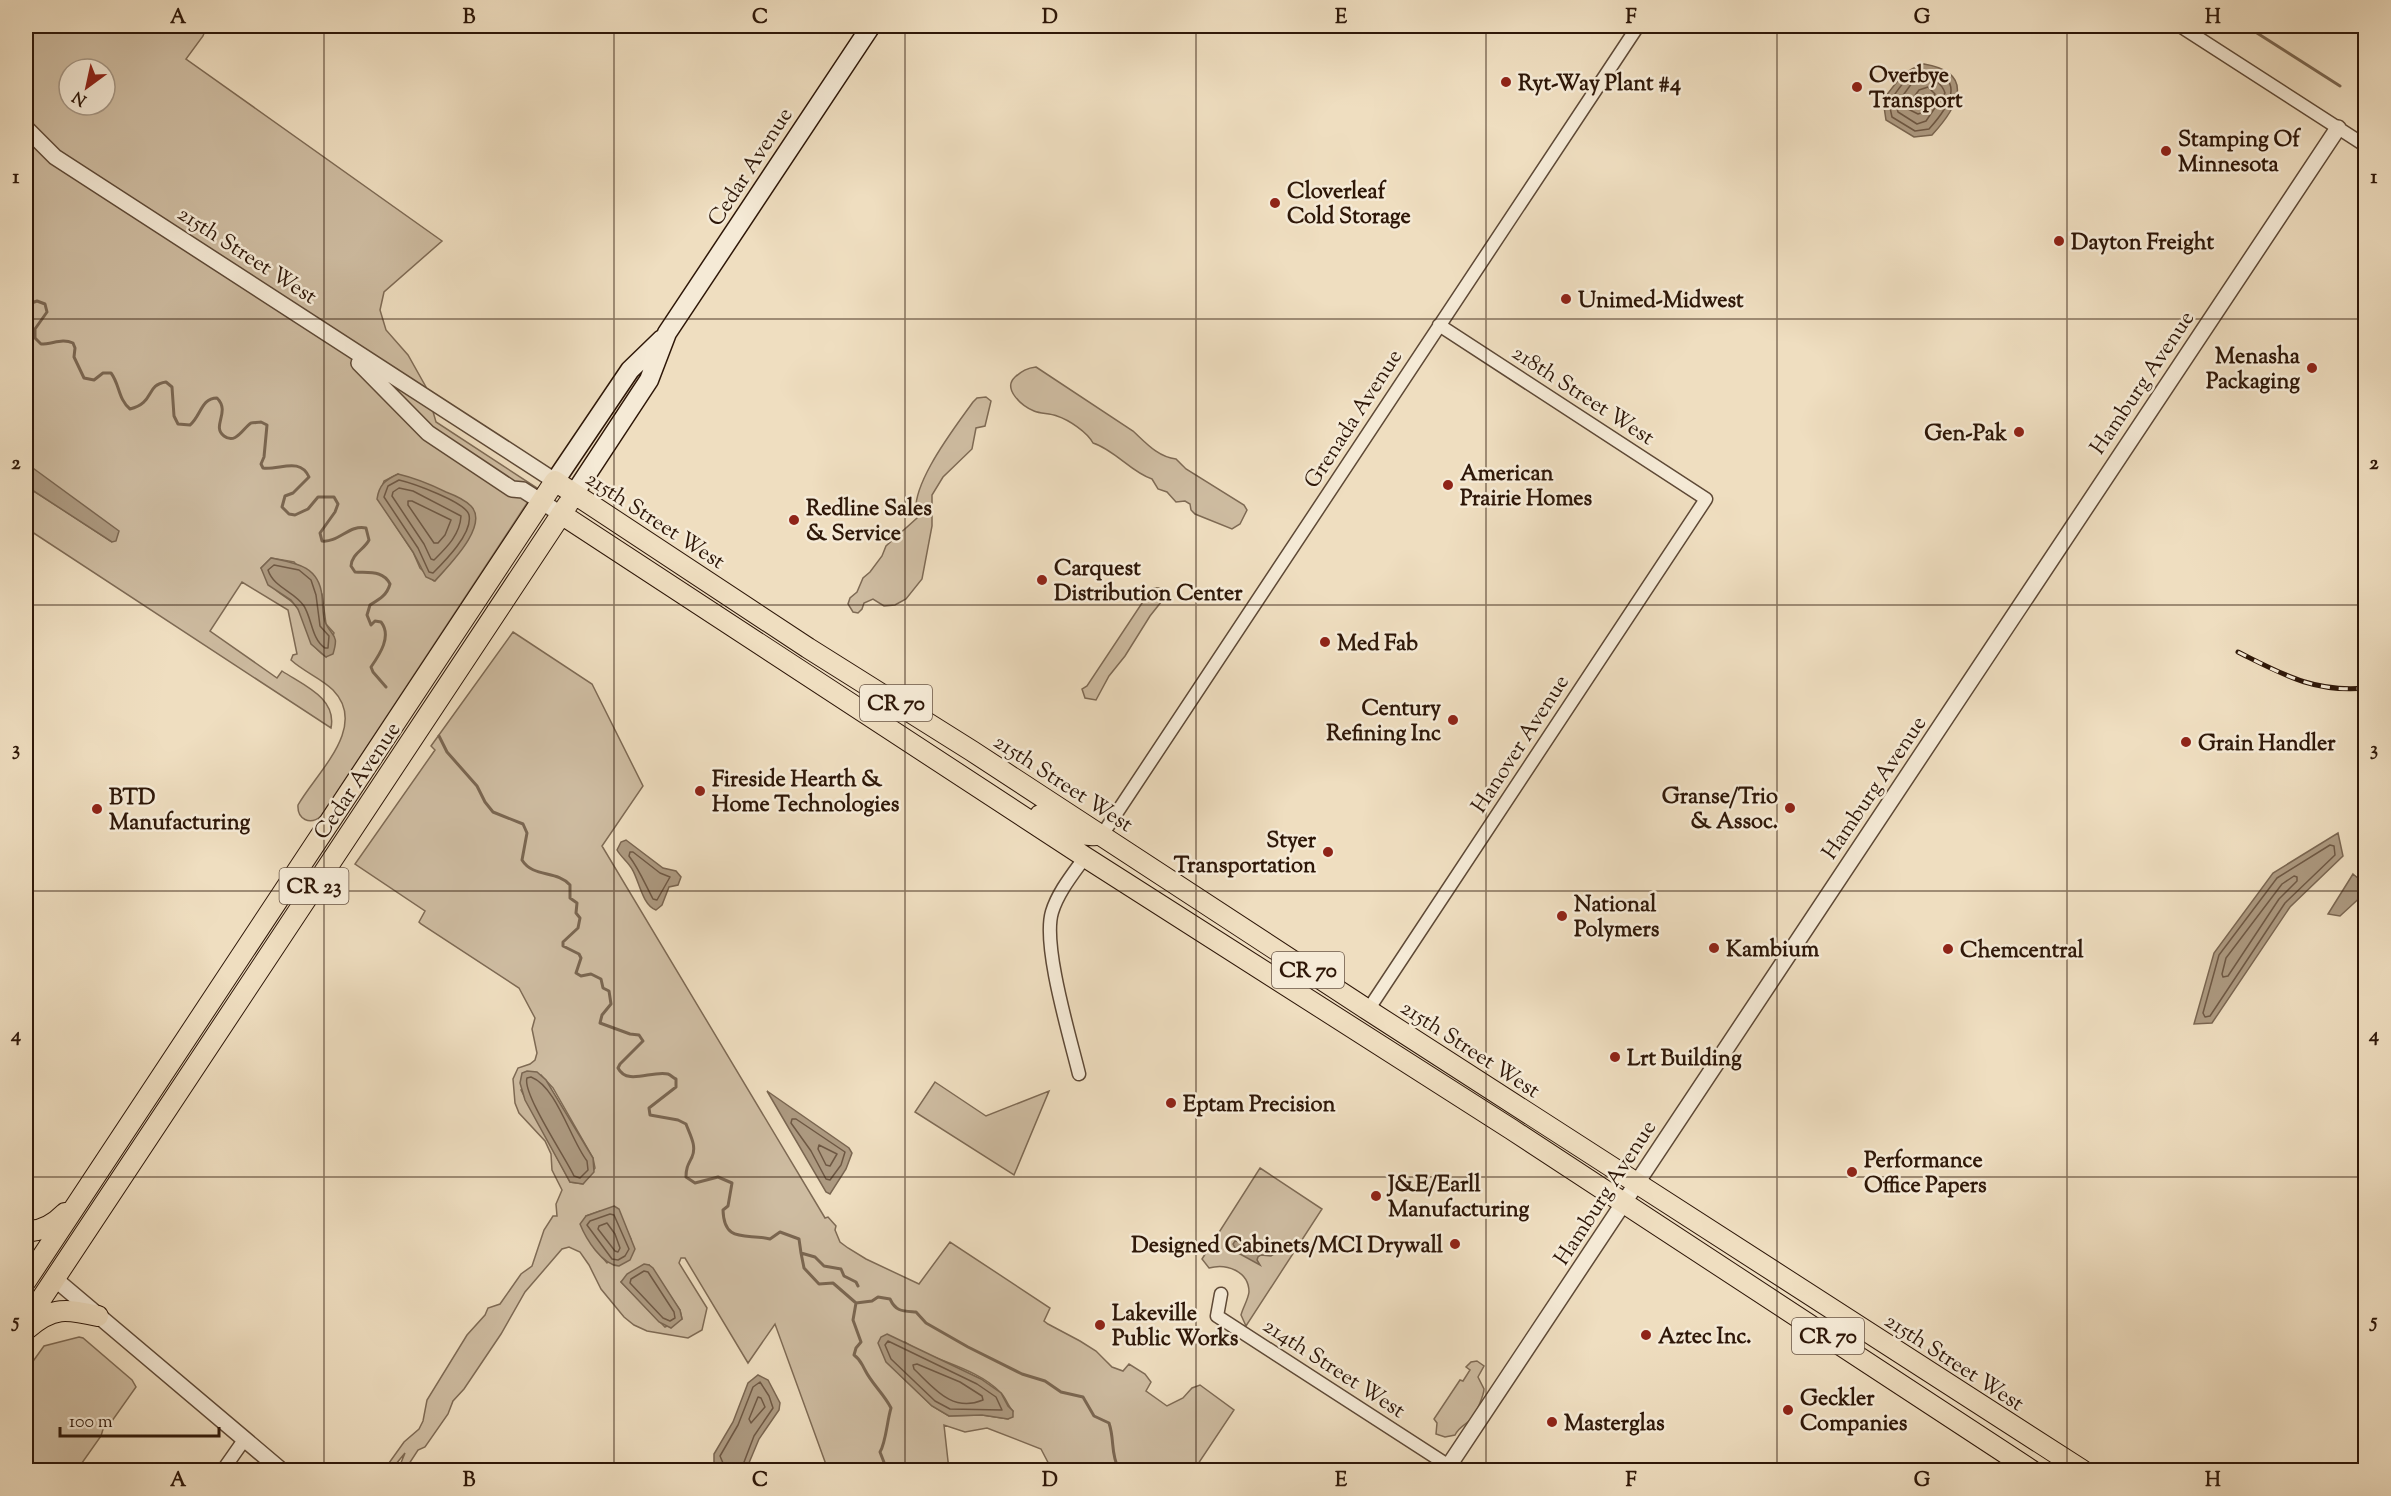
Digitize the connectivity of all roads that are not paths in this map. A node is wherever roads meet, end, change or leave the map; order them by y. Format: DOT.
graph roads {
  1 [pos="871,26"];
  2 [pos="1638,26"];
  3 [pos="2180,26"];
  4 [pos="26,128"];
  5 [pos="2338,128"];
  6 [pos="2366,146"];
  7 [pos="1439,325"];
  8 [pos="321,329"];
  9 [pos="667,333"];
  10 [pos="555,481"];
  11 [pos="574,494"];
  12 [pos="1706,499"];
  13 [pos="542,501"];
  14 [pos="561,514"];
  15 [pos="957,774"];
  16 [pos="1102,835"];
  17 [pos="1085,857"];
  18 [pos="1248,930"];
  19 [pos="1368,1010"];
  20 [pos="1079,1074"];
  21 [pos="1637,1184"];
  22 [pos="79,1202"];
  23 [pos="1624,1203"];
  24 [pos="26,1231"];
  25 [pos="31,1259"];
  26 [pos="55,1279"];
  27 [pos="26,1281"];
  28 [pos="1221,1294"];
  29 [pos="98,1316"];
  30 [pos="26,1322"];
  31 [pos="26,1330"];
  32 [pos="244,1440"];
  33 [pos="1447,1468"];
  34 [pos="223,1470"];
  35 [pos="281,1470"];
  36 [pos="2031,1470"];
  37 [pos="2082,1470"];
  1 -- 9 [label="main road, Cedar Avenue / CR 23"];
  2 -- 7 [label="street, Grenada Avenue"];
  3 -- 5 [label="street"];
  4 -- 8 [label="street, 215th Street West"];
  5 -- 6 [label="street"];
  5 -- 21 [label="street, Hamburg Avenue"];
  7 -- 12 [label="street, 218th Street West"];
  7 -- 16 [label="street, Grenada Avenue"];
  8 -- 10 [label="street, 215th Street West"];
  8 -- 13 [label="street"];
  9 -- 10 [label="main road, Cedar Avenue / CR 23"];
  9 -- 11 [label="main road, Cedar Avenue / CR 23"];
  10 -- 11 [label="main road, 215th Street West / CR 70"];
  10 -- 13 [label="main road, Cedar Avenue / CR 23"];
  11 -- 14 [label="main road, Cedar Avenue / CR 23"];
  11 -- 16 [label="main road, 215th Street West / CR 70"];
  12 -- 19 [label="street, Hanover Avenue"];
  13 -- 14 [label="street"];
  13 -- 22 [label="main road, Cedar Avenue / CR 23"];
  14 -- 15 [label="main road, 215th Street West / CR 70"];
  14 -- 26 [label="main road, Cedar Avenue / CR 23"];
  15 -- 16 [label="main road"];
  15 -- 17 [label="main road, 215th Street West / CR 70"];
  16 -- 18 [label="main road, 215th Street West / CR 70"];
  17 -- 18 [label="main road"];
  17 -- 20 [label="street"];
  17 -- 23 [label="main road, 215th Street West / CR 70"];
  18 -- 19 [label="main road, 215th Street West / CR 70"];
  19 -- 21 [label="main road, 215th Street West / CR 70"];
  21 -- 23 [label="street, Hamburg Avenue"];
  21 -- 37 [label="main road, 215th Street West / CR 70"];
  22 -- 24 [label="main road"];
  22 -- 25 [label="main road, Cedar Avenue / CR 23"];
  23 -- 33 [label="street, Hamburg Avenue"];
  23 -- 36 [label="main road, 215th Street West / CR 70"];
  25 -- 26 [label="main road"];
  25 -- 27 [label="main road, CR 23"];
  26 -- 29 [label="street"];
  26 -- 30 [label="main road, CR 23"];
  28 -- 33 [label="street, 214th Street West"];
  29 -- 31 [label="main road"];
  29 -- 32 [label="street"];
  32 -- 34 [label="street"];
  32 -- 35 [label="street"];
}
